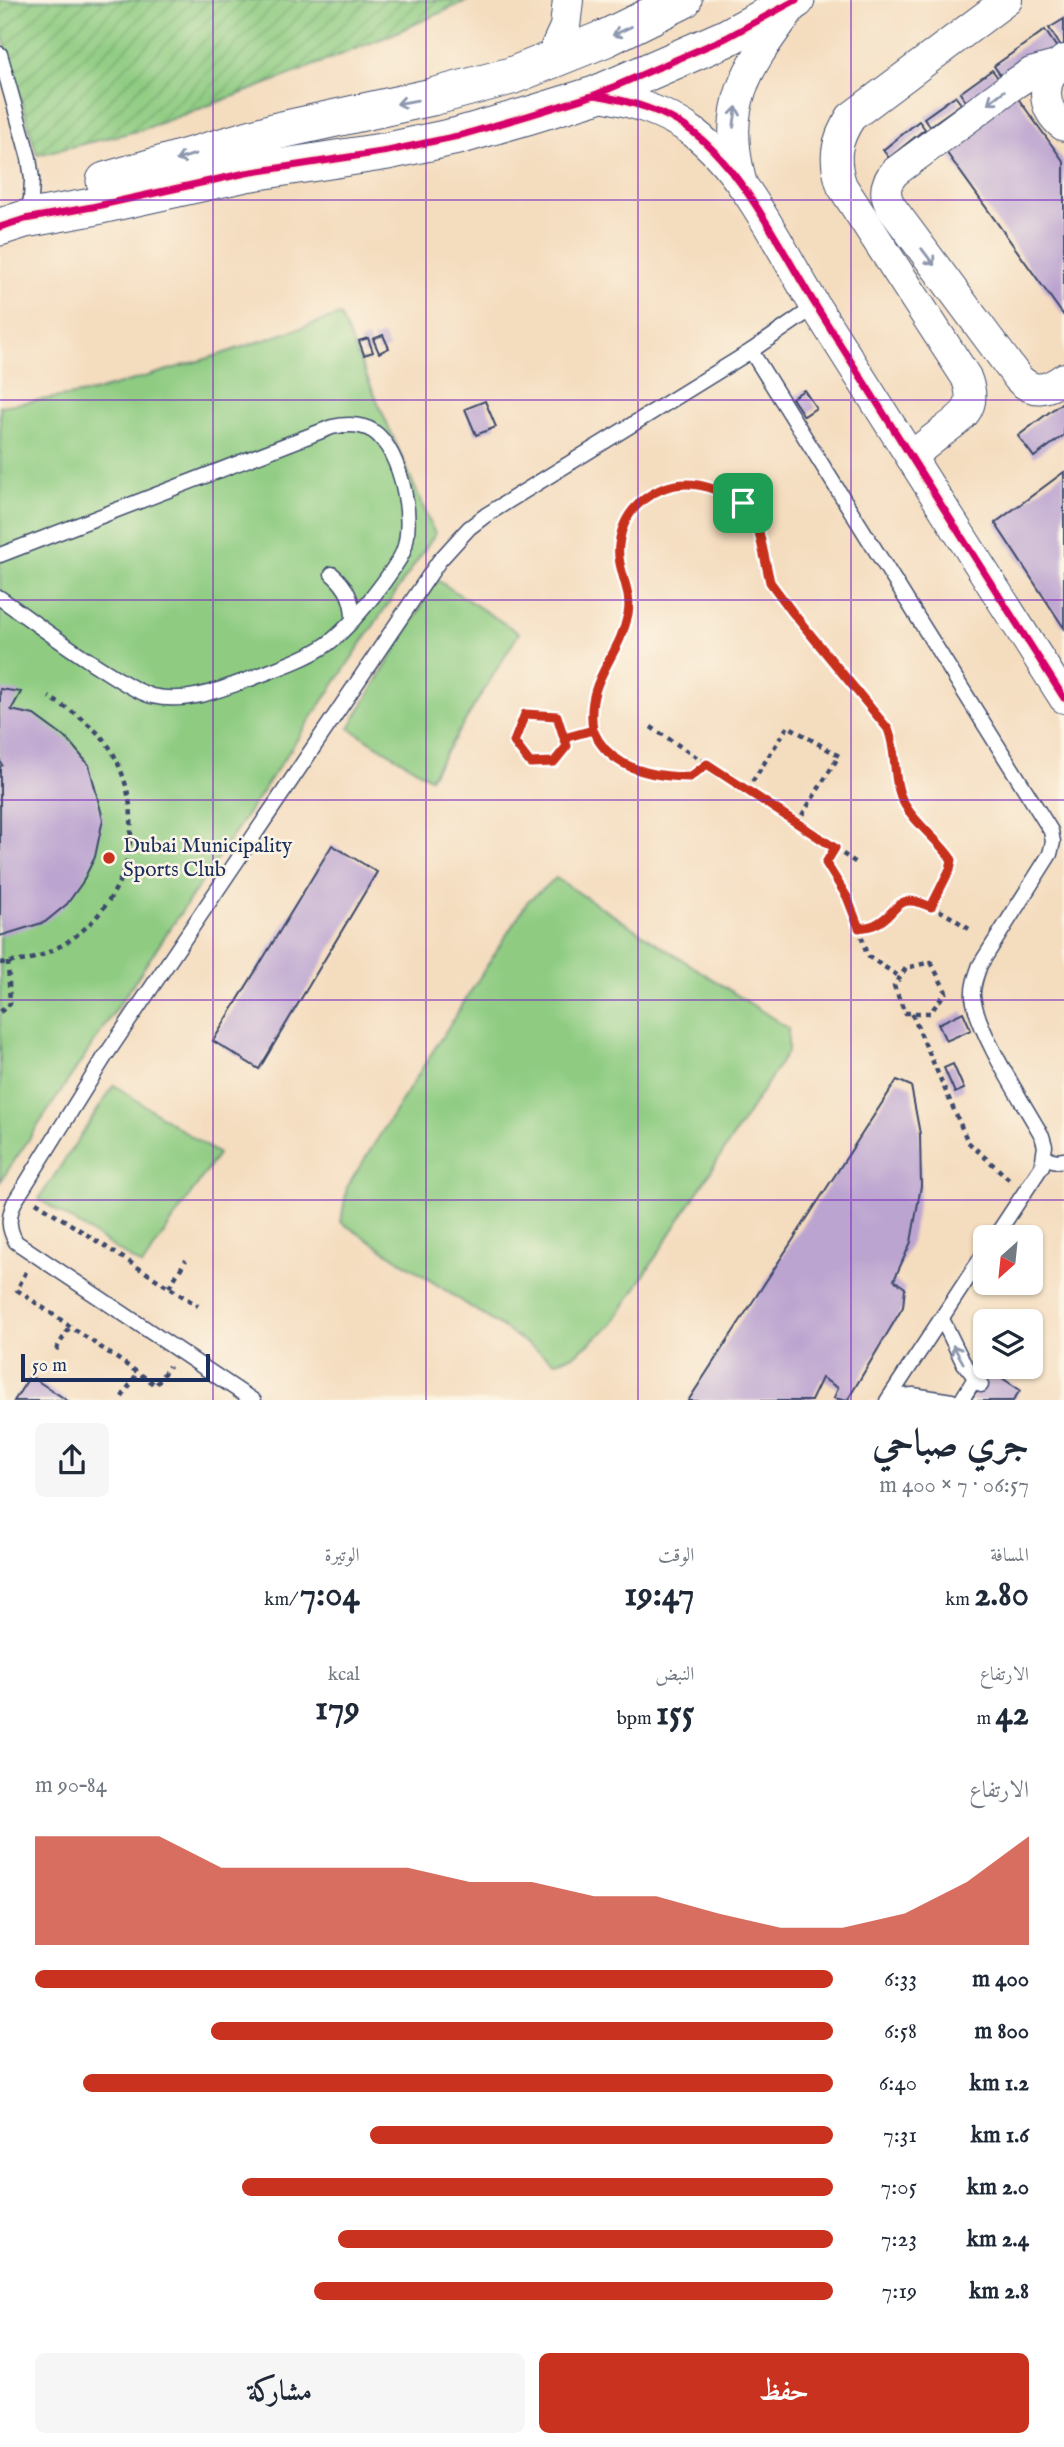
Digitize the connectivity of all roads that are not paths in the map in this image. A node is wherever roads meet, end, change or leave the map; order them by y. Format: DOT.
graph roads {
  1 [pos="568,0"];
  2 [pos="683,0"];
  3 [pos="797,0"];
  4 [pos="1007,0"];
  5 [pos="0,54"];
  6 [pos="549,62"];
  7 [pos="1060,63"];
  8 [pos="595,95"];
  9 [pos="1064,126"];
  10 [pos="742,184"];
  11 [pos="12,223"];
  12 [pos="816,306"];
  13 [pos="751,351"];
  14 [pos="1064,378"];
  15 [pos="911,457"];
  16 [pos="0,555"];
  17 [pos="332,575"];
  18 [pos="0,598"];
  19 [pos="353,620"];
  20 [pos="1064,698"];
  21 [pos="1053,842"];
  22 [pos="1064,857"];
  23 [pos="1045,1157"];
  24 [pos="1064,1160"];
  25 [pos="1003,1225"];
  26 [pos="973,1271"];
  27 [pos="942,1319"];
  28 [pos="229,1384"];
  29 [pos="889,1399"];
  30 [pos="234,1400"];
  31 [pos="253,1400"];
  32 [pos="946,1400"];
  33 [pos="962,1400"];
  1 -- 6 [label="street"];
  2 -- 6 [label="street, one-way"];
  3 -- 8 [label="street"];
  10 -- 3 [label="street, one-way"];
  4 -- 15 [label="street"];
  5 -- 11 [label="lane"];
  6 -- 11 [label="street, one-way"];
  7 -- 9 [label="street"];
  7 -- 14 [label="street, one-way"];
  8 -- 10 [label="street"];
  8 -- 11 [label="street"];
  10 -- 12 [label="street"];
  12 -- 13 [label="lane"];
  12 -- 15 [label="street"];
  13 -- 21 [label="lane"];
  13 -- 28 [label="lane"];
  15 -- 20 [label="street"];
  16 -- 19 [label="lane"];
  17 -- 19 [label="lane"];
  18 -- 19 [label="lane"];
  21 -- 22 [label="lane"];
  21 -- 23 [label="lane"];
  23 -- 24 [label="lane"];
  23 -- 25 [label="lane"];
  26 -- 27 [label="lane"];
  27 -- 29 [label="lane"];
  33 -- 27 [label="lane, one-way"];
  28 -- 30 [label="lane"];
  28 -- 31 [label="lane"];
  29 -- 32 [label="lane"];
}
